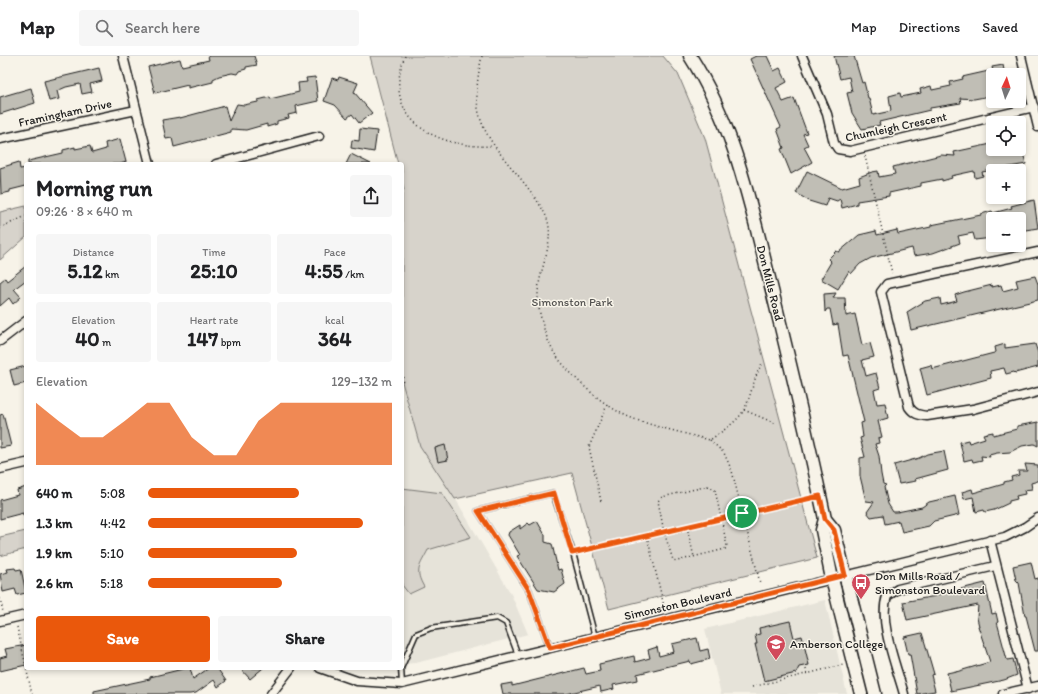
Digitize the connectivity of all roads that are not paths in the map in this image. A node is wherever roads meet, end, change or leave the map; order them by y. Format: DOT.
graph roads {
  1 [pos="123,56"];
  2 [pos="690,56"];
  3 [pos="802,56"];
  4 [pos="1021,56"];
  5 [pos="1034,106"];
  6 [pos="136,110"];
  7 [pos="1038,127"];
  8 [pos="319,136"];
  9 [pos="0,139"];
  10 [pos="149,162"];
  11 [pos="223,162"];
  12 [pos="1038,252"];
  13 [pos="24,323"];
  14 [pos="0,341"];
  15 [pos="1038,392"];
  16 [pos="24,463"];
  17 [pos="0,469"];
  18 [pos="1038,518"];
  19 [pos="825,519"];
  20 [pos="990,540"];
  21 [pos="995,566"];
  22 [pos="845,575"];
  23 [pos="832,579"];
  24 [pos="24,615"];
  25 [pos="2,620"];
  26 [pos="595,636"];
  27 [pos="550,648"];
  28 [pos="518,655"];
  29 [pos="404,662"];
  30 [pos="289,670"];
  31 [pos="326,670"];
  32 [pos="402,670"];
  33 [pos="402,684"];
  34 [pos="1038,686"];
  35 [pos="1028,689"];
  36 [pos="271,694"];
  37 [pos="402,694"];
  38 [pos="861,694"];
  39 [pos="876,694"];
  40 [pos="904,694"];
  41 [pos="1003,694"];
  1 -- 6 [label="street"];
  2 -- 19 [label="main road, Don Mills Road"];
  3 -- 5 [label="street, Chumleigh Crescent"];
  4 -- 5 [label="street"];
  5 -- 7 [label="street"];
  6 -- 9 [label="street, Framingham Drive"];
  6 -- 10 [label="street"];
  8 -- 11 [label="street"];
  12 -- 15 [label="street"];
  13 -- 14 [label="street"];
  16 -- 17 [label="street"];
  18 -- 20 [label="street, Simonston Boulevard"];
  19 -- 22 [label="main road, Don Mills Road"];
  19 -- 23 [label="main road, Don Mills Road"];
  20 -- 21 [label="street"];
  20 -- 22 [label="street, Simonston Boulevard"];
  21 -- 35 [label="street"];
  21 -- 40 [label="street"];
  22 -- 23 [label="street, Simonston Boulevard"];
  22 -- 39 [label="main road, Don Mills Road"];
  23 -- 26 [label="street, Simonston Boulevard"];
  23 -- 38 [label="main road, Don Mills Road"];
  24 -- 25 [label="street"];
  26 -- 27 [label="street, Simonston Boulevard"];
  26 -- 27 [label="lane"];
  27 -- 28 [label="street, Simonston Boulevard"];
  28 -- 29 [label="lane"];
  28 -- 33 [label="street, Simonston Boulevard"];
  30 -- 36 [label="street"];
  31 -- 33 [label="street, Simonston Boulevard"];
  32 -- 33 [label="lane"];
  33 -- 37 [label="street"];
  34 -- 35 [label="street"];
  35 -- 41 [label="street"];
}
